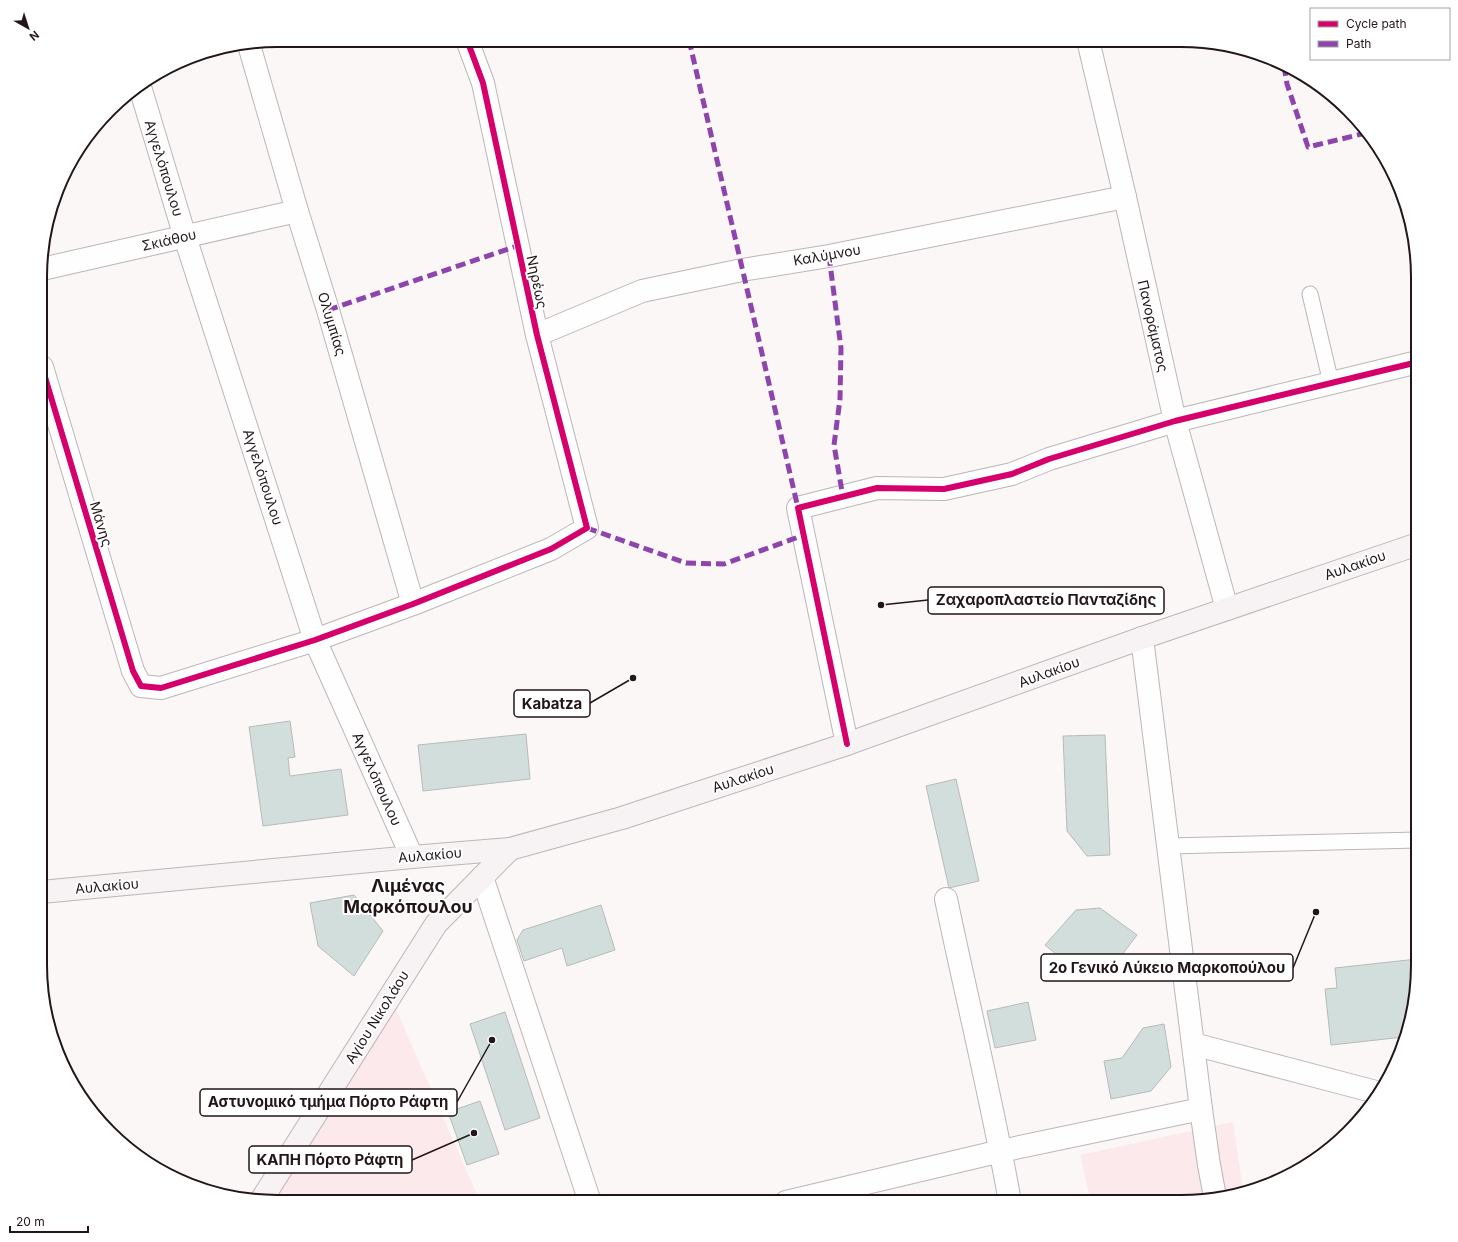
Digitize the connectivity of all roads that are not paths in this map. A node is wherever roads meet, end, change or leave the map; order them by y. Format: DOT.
graph roads {
  1 [pos="470,47"];
  2 [pos="1090,47"];
  3 [pos="250,49"];
  4 [pos="141,91"];
  5 [pos="1125,196"];
  6 [pos="297,211"];
  7 [pos="185,237"];
  8 [pos="47,268"];
  9 [pos="1310,294"];
  10 [pos="537,335"];
  11 [pos="1411,364"];
  12 [pos="1331,383"];
  13 [pos="47,384"];
  14 [pos="1174,421"];
  15 [pos="1411,546"];
  16 [pos="413,604"];
  17 [pos="1227,609"];
  18 [pos="1142,638"];
  19 [pos="315,640"];
  20 [pos="847,744"];
  21 [pos="1411,840"];
  22 [pos="1168,846"];
  23 [pos="510,849"];
  24 [pos="412,856"];
  25 [pos="482,877"];
  26 [pos="47,891"];
  27 [pos="946,899"];
  28 [pos="1193,1044"];
  29 [pos="1373,1091"];
  30 [pos="1201,1109"];
  31 [pos="1001,1151"];
  32 [pos="1214,1193"];
  33 [pos="265,1195"];
  34 [pos="588,1195"];
  35 [pos="816,1195"];
  36 [pos="1009,1195"];
  1 -- 10 [label="street, Νηρέως"];
  2 -- 5 [label="street, Πανοράματος"];
  3 -- 6 [label="street, Ολυμπίας"];
  4 -- 7 [label="street, Αγγελόπουλου"];
  5 -- 10 [label="street, Καλύμνου"];
  5 -- 14 [label="street, Πανοράματος"];
  6 -- 7 [label="street, Σκιάθου"];
  6 -- 16 [label="street, Ολυμπίας"];
  7 -- 8 [label="street, Σκιάθου"];
  7 -- 19 [label="street, Αγγελόπουλου"];
  9 -- 12 [label="lane"];
  10 -- 16 [label="street, Νηρέως"];
  11 -- 12 [label="street"];
  12 -- 14 [label="street"];
  13 -- 19 [label="street, Μάνης"];
  14 -- 17 [label="street, Πανοράματος"];
  14 -- 20 [label="street"];
  15 -- 17 [label="main road, Αυλακίου"];
  16 -- 19 [label="street"];
  17 -- 18 [label="main road, Αυλακίου"];
  18 -- 20 [label="main road, Αυλακίου"];
  18 -- 22 [label="street"];
  19 -- 24 [label="street, Αγγελόπουλου"];
  20 -- 23 [label="main road, Αυλακίου"];
  21 -- 22 [label="lane"];
  22 -- 28 [label="street"];
  23 -- 24 [label="main road, Αυλακίου"];
  23 -- 25 [label="main road, Αγίου Νικολάου"];
  24 -- 26 [label="main road, Αυλακίου"];
  25 -- 33 [label="main road, Αγίου Νικολάου"];
  25 -- 34 [label="street"];
  27 -- 31 [label="street"];
  28 -- 29 [label="street"];
  28 -- 30 [label="street"];
  30 -- 31 [label="street"];
  30 -- 32 [label="street"];
  31 -- 35 [label="street"];
  31 -- 36 [label="street"];
}
